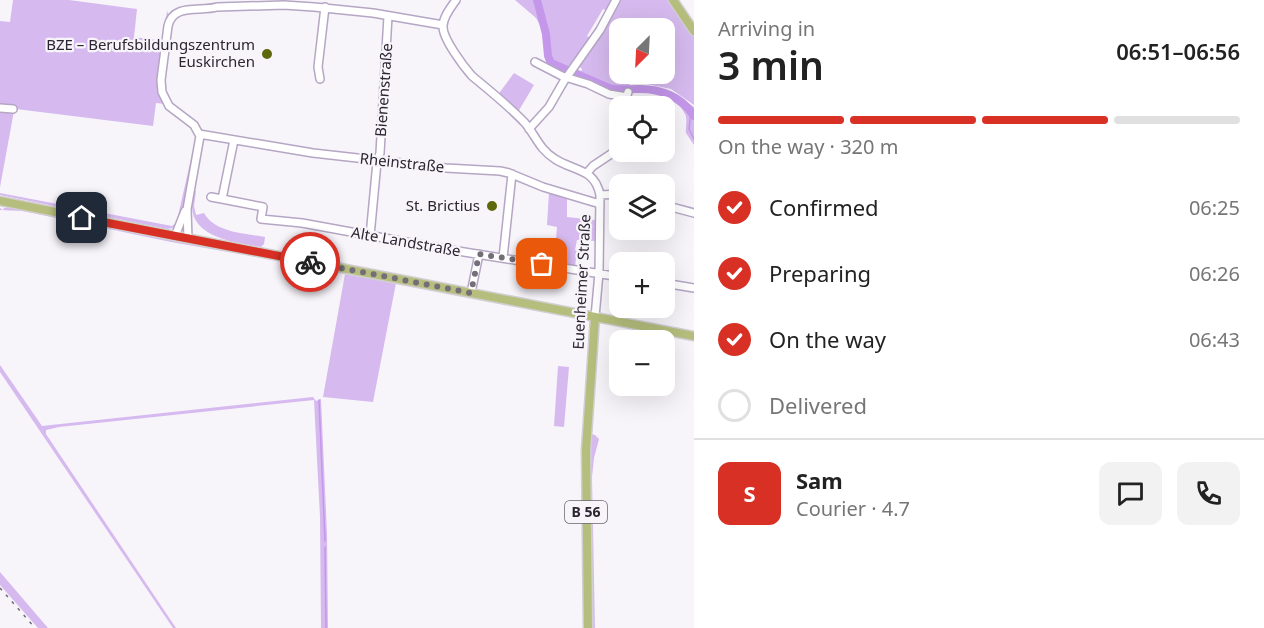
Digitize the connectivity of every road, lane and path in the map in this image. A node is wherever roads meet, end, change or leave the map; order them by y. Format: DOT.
graph roads {
  1 [pos="456,0"];
  2 [pos="616,0"];
  3 [pos="674,0"];
  4 [pos="325,8"];
  5 [pos="388,16"];
  6 [pos="443,25"];
  7 [pos="694,31"];
  8 [pos="535,62"];
  9 [pos="569,74"];
  10 [pos="320,79"];
  11 [pos="627,96"];
  12 [pos="0,108"];
  13 [pos="13,110"];
  14 [pos="530,129"];
  15 [pos="199,134"];
  16 [pos="234,140"];
  17 [pos="609,155"];
  18 [pos="378,160"];
  19 [pos="587,173"];
  20 [pos="512,174"];
  21 [pos="600,195"];
  22 [pos="609,195"];
  23 [pos="211,197"];
  24 [pos="222,199"];
  25 [pos="0,201"];
  26 [pos="600,204"];
  27 [pos="675,208"];
  28 [pos="187,209"];
  29 [pos="694,213"];
  30 [pos="175,236"];
  31 [pos="370,236"];
  32 [pos="188,239"];
  33 [pos="479,254"];
  34 [pos="503,258"];
  35 [pos="599,273"];
  36 [pos="609,275"];
  37 [pos="675,285"];
  38 [pos="694,286"];
  39 [pos="471,293"];
  40 [pos="595,316"];
  41 [pos="694,336"];
  42 [pos="588,628"];
  1 -- 6 [label="street"];
  2 -- 9 [label="street"];
  3 -- 7 [label="main road"];
  4 -- 5 [label="street"];
  4 -- 10 [label="street"];
  4 -- 15 [label="street"];
  5 -- 6 [label="street"];
  5 -- 18 [label="street, Bienenstraße"];
  6 -- 14 [label="street"];
  8 -- 9 [label="street"];
  9 -- 11 [label="street"];
  9 -- 14 [label="street"];
  12 -- 13 [label="street"];
  14 -- 19 [label="street"];
  15 -- 16 [label="street, Rheinstraße"];
  15 -- 28 [label="street"];
  16 -- 18 [label="street, Rheinstraße"];
  16 -- 24 [label="street"];
  17 -- 19 [label="street"];
  18 -- 20 [label="street, Rheinstraße"];
  18 -- 31 [label="street, Bienenstraße"];
  19 -- 21 [label="street, Euenheimer Straße"];
  20 -- 26 [label="street, Rheinstraße"];
  20 -- 34 [label="street"];
  21 -- 22 [label="street"];
  21 -- 26 [label="street, Euenheimer Straße"];
  23 -- 24 [label="street"];
  24 -- 31 [label="street, Alte Landstraße"];
  25 -- 30 [label="main road"];
  26 -- 35 [label="street, Euenheimer Straße"];
  27 -- 29 [label="street"];
  28 -- 30 [label="street"];
  28 -- 32 [label="street"];
  30 -- 32 [label="main road"];
  31 -- 33 [label="street, Alte Landstraße"];
  32 -- 39 [label="main road"];
  33 -- 34 [label="street, Alte Landstraße"];
  33 -- 39 [label="street, Alte Landstraße"];
  34 -- 35 [label="street, Alte Landstraße"];
  35 -- 36 [label="street, Alte Landstraße"];
  35 -- 40 [label="street, Euenheimer Straße"];
  37 -- 38 [label="street"];
  39 -- 40 [label="main road"];
  40 -- 41 [label="main road"];
  40 -- 42 [label="main road, Euenheimer Straße / B 56"];
}
